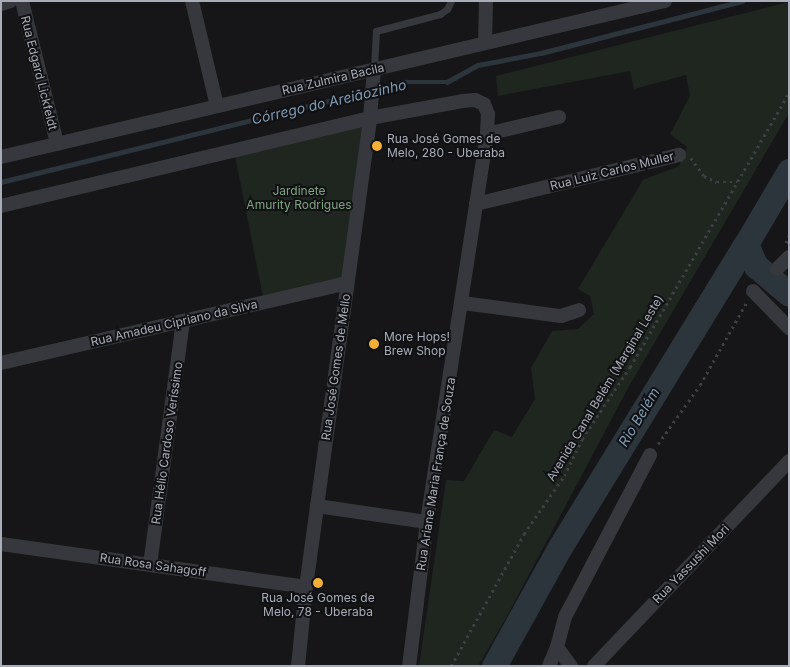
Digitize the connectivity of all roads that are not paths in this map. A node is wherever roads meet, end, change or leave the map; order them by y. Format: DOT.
graph roads {
  1 [pos="11,1"];
  2 [pos="22,1"];
  3 [pos="192,1"];
  4 [pos="452,1"];
  5 [pos="486,1"];
  6 [pos="665,1"];
  7 [pos="1,4"];
  8 [pos="485,42"];
  9 [pos="374,69"];
  10 [pos="217,106"];
  11 [pos="559,117"];
  12 [pos="370,118"];
  13 [pos="487,134"];
  14 [pos="57,144"];
  15 [pos="679,155"];
  16 [pos="1,157"];
  17 [pos="476,204"];
  18 [pos="1,206"];
  19 [pos="789,257"];
  20 [pos="777,269"];
  21 [pos="347,283"];
  22 [pos="752,291"];
  23 [pos="463,303"];
  24 [pos="579,310"];
  25 [pos="183,321"];
  26 [pos="789,328"];
  27 [pos="1,363"];
  28 [pos="650,455"];
  29 [pos="789,461"];
  30 [pos="317,506"];
  31 [pos="427,522"];
  32 [pos="1,544"];
  33 [pos="150,565"];
  34 [pos="306,587"];
  35 [pos="557,647"];
  36 [pos="298,666"];
  37 [pos="409,666"];
  38 [pos="549,666"];
  39 [pos="571,666"];
  40 [pos="594,666"];
  1 -- 7 [label="street"];
  2 -- 14 [label="street, Rua Edgard Lickfeldt"];
  3 -- 10 [label="street"];
  4 -- 9 [label="lane"];
  5 -- 8 [label="street"];
  6 -- 8 [label="street, Rua Zulmira Bacila"];
  8 -- 9 [label="street, Rua Zulmira Bacila"];
  9 -- 10 [label="street, Rua Zulmira Bacila"];
  9 -- 12 [label="street, Rua José Gomes de Mello"];
  10 -- 14 [label="street, Rua Zulmira Bacila"];
  11 -- 13 [label="street"];
  12 -- 13 [label="street, Rua Ariane Maria França de Souza"];
  12 -- 18 [label="street"];
  12 -- 21 [label="street, Rua José Gomes de Mello"];
  13 -- 17 [label="street, Rua Ariane Maria França de Souza"];
  14 -- 16 [label="street, Rua Zulmira Bacila"];
  15 -- 17 [label="street, Rua Luiz Carlos Muller"];
  17 -- 23 [label="street, Rua Ariane Maria França de Souza"];
  19 -- 20 [label="street"];
  21 -- 25 [label="street, Rua Amadeu Cipriano da Silva"];
  21 -- 30 [label="street, Rua José Gomes de Mello"];
  22 -- 26 [label="street"];
  23 -- 24 [label="street"];
  23 -- 31 [label="street, Rua Ariane Maria França de Souza"];
  25 -- 27 [label="street, Rua Amadeu Cipriano da Silva"];
  25 -- 33 [label="street, Rua Hélio Cardoso Veríssimo"];
  28 -- 35 [label="street"];
  29 -- 40 [label="street, Rua Yassushi Mori"];
  30 -- 31 [label="street"];
  30 -- 34 [label="street, Rua José Gomes de Mello"];
  31 -- 37 [label="street, Rua Ariane Maria França de Souza"];
  32 -- 33 [label="street, Rua Rosa Sahagoff"];
  33 -- 34 [label="street, Rua Rosa Sahagoff"];
  34 -- 36 [label="street, Rua José Gomes de Mello"];
  35 -- 38 [label="street"];
  35 -- 39 [label="street"];
}
